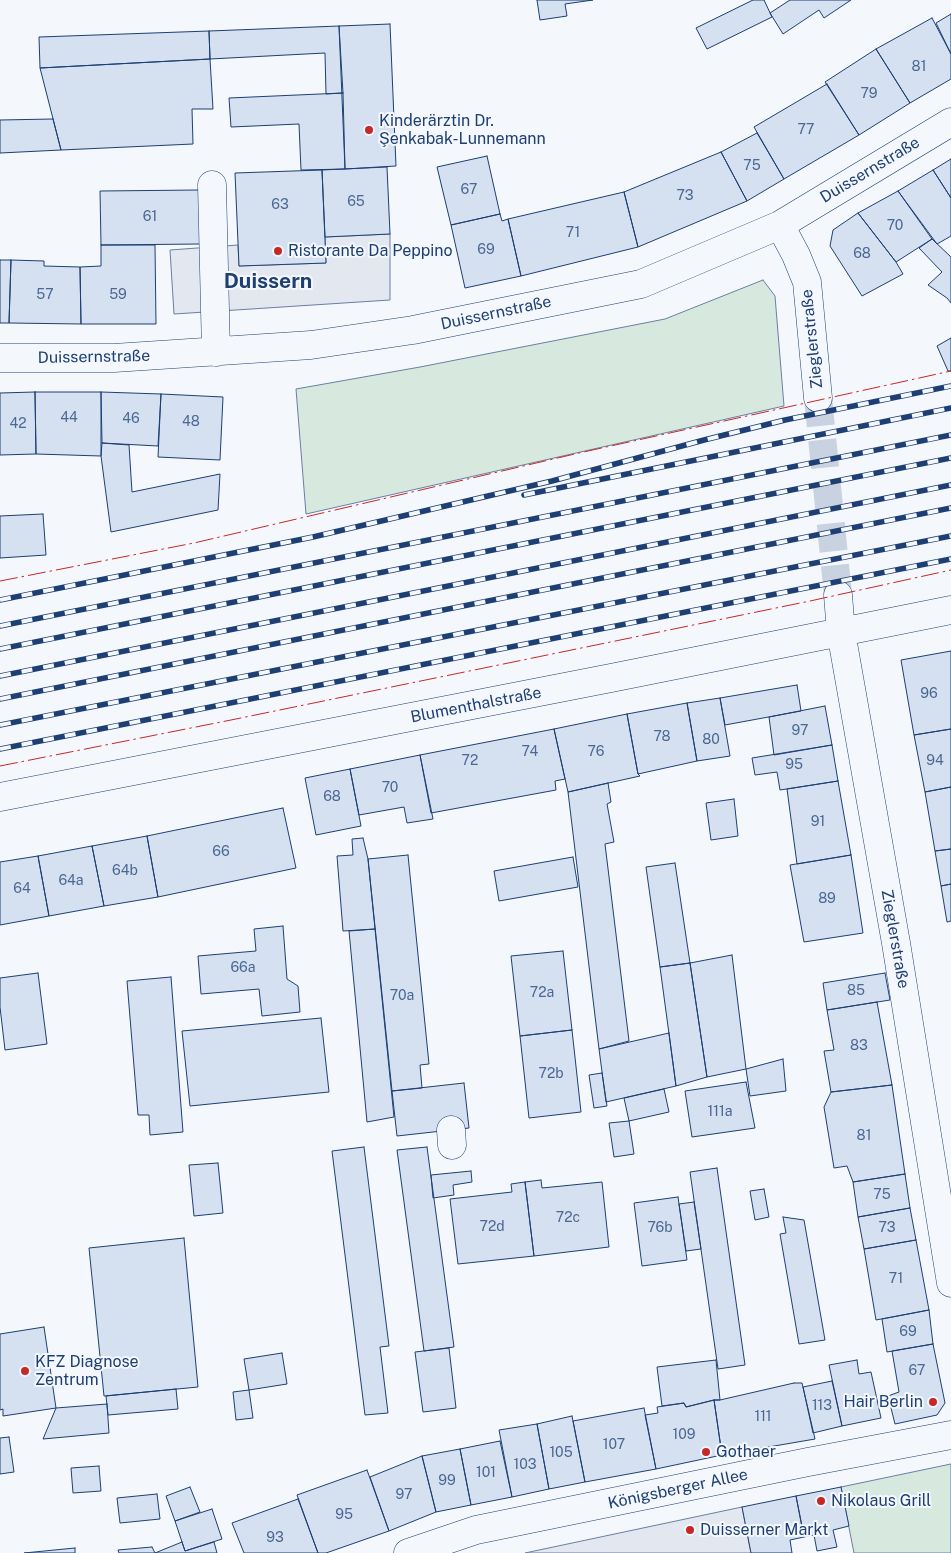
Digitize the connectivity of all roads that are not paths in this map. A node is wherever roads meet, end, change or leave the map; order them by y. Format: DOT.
graph roads {
  1 [pos="951,122"];
  2 [pos="212,184"];
  3 [pos="780,225"];
  4 [pos="216,352"];
  5 [pos="0,358"];
  6 [pos="818,398"];
  7 [pos="838,595"];
  8 [pos="951,610"];
  9 [pos="841,632"];
  10 [pos="0,797"];
  11 [pos="951,1283"];
  12 [pos="951,1436"];
  13 [pos="408,1553"];
  1 -- 3 [label="street, Duissernstraße"];
  2 -- 4 [label="street"];
  3 -- 4 [label="street, Duissernstraße"];
  3 -- 6 [label="street, Zieglerstraße"];
  4 -- 5 [label="street, Duissernstraße"];
  7 -- 9 [label="street, Zieglerstraße"];
  8 -- 9 [label="street, Blumenthalstraße"];
  9 -- 10 [label="street, Blumenthalstraße"];
  9 -- 11 [label="street, Zieglerstraße"];
  12 -- 13 [label="street, Königsberger Allee"];
}
